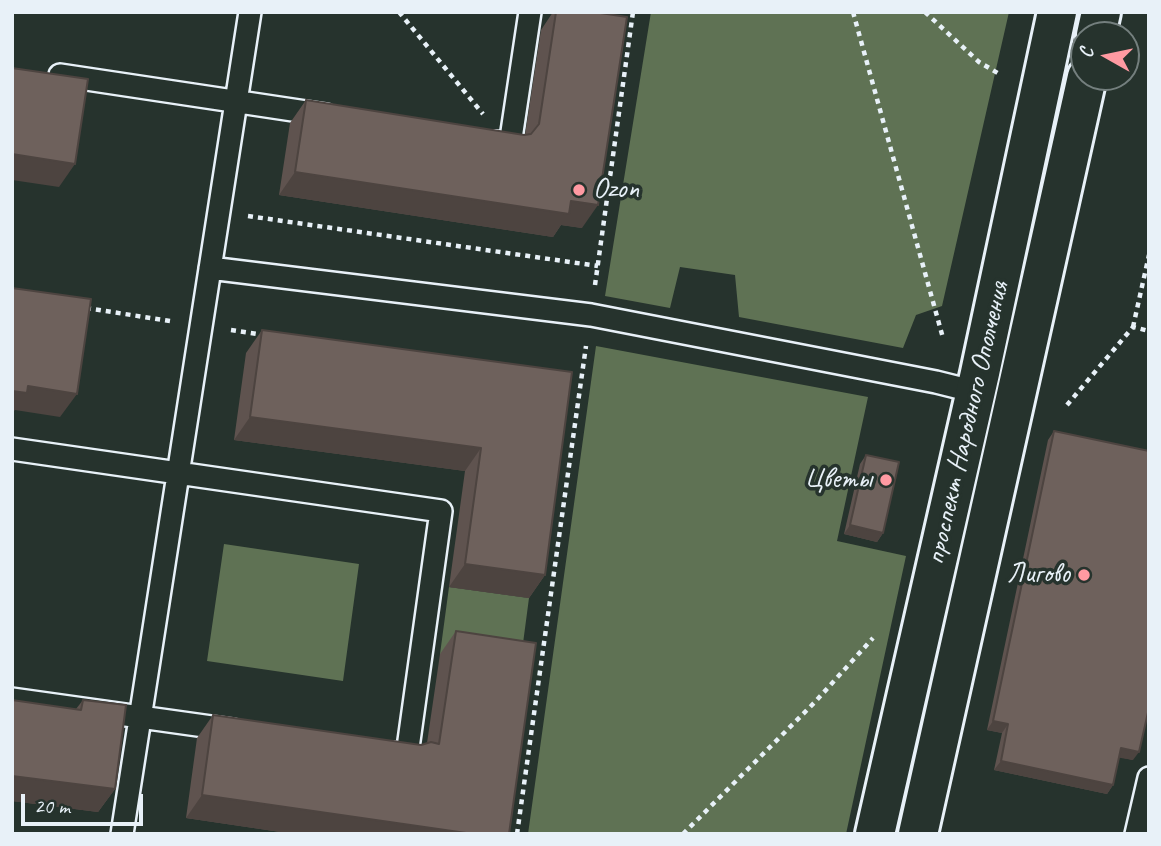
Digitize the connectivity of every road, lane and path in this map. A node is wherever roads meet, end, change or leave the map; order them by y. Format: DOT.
graph roads {
  1 [pos="250,12"];
  2 [pos="398,12"];
  3 [pos="530,12"];
  4 [pos="634,12"];
  5 [pos="853,12"];
  6 [pos="925,12"];
  7 [pos="1057,12"];
  8 [pos="620,20"];
  9 [pos="632,20"];
  10 [pos="43,73"];
  11 [pos="1002,76"];
  12 [pos="1084,91"];
  13 [pos="465,93"];
  14 [pos="236,101"];
  15 [pos="346,118"];
  16 [pos="482,140"];
  17 [pos="219,212"];
  18 [pos="1149,255"];
  19 [pos="598,266"];
  20 [pos="210,268"];
  21 [pos="595,288"];
  22 [pos="80,307"];
  23 [pos="202,326"];
  24 [pos="1133,327"];
  25 [pos="1149,331"];
  26 [pos="270,336"];
  27 [pos="943,338"];
  28 [pos="568,377"];
  29 [pos="582,379"];
  30 [pos="976,392"];
  31 [pos="1067,405"];
  32 [pos="578,407"];
  33 [pos="12,449"];
  34 [pos="178,474"];
  35 [pos="873,638"];
  36 [pos="12,699"];
  37 [pos="141,717"];
  38 [pos="247,732"];
  39 [pos="367,749"];
  40 [pos="1149,778"];
  41 [pos="925,833"];
  42 [pos="122,834"];
  43 [pos="517,834"];
  44 [pos="683,834"];
  45 [pos="874,834"];
  46 [pos="1136,834"];
  1 -- 14 [label="lane"];
  2 -- 13 [label="path"];
  3 -- 16 [label="lane"];
  4 -- 9 [label="path"];
  5 -- 27 [label="path"];
  6 -- 11 [label="path"];
  7 -- 30 [label="main road, проспект Народного Ополчения"];
  8 -- 9 [label="path"];
  9 -- 19 [label="path"];
  10 -- 14 [label="lane"];
  12 -- 41 [label="main road, проспект Народного Ополчения"];
  14 -- 15 [label="lane"];
  14 -- 17 [label="lane"];
  17 -- 19 [label="path"];
  17 -- 20 [label="lane"];
  18 -- 24 [label="path"];
  19 -- 21 [label="path"];
  20 -- 23 [label="lane"];
  20 -- 30 [label="lane"];
  22 -- 23 [label="path"];
  23 -- 26 [label="path"];
  23 -- 34 [label="lane"];
  24 -- 25 [label="path"];
  24 -- 31 [label="path"];
  28 -- 29 [label="path"];
  30 -- 45 [label="main road, проспект Народного Ополчения"];
  32 -- 43 [label="path"];
  33 -- 34 [label="lane"];
  34 -- 37 [label="lane"];
  34 -- 39 [label="lane"];
  35 -- 44 [label="path"];
  36 -- 37 [label="lane"];
  37 -- 38 [label="lane"];
  37 -- 42 [label="lane"];
  40 -- 46 [label="lane"];
}
